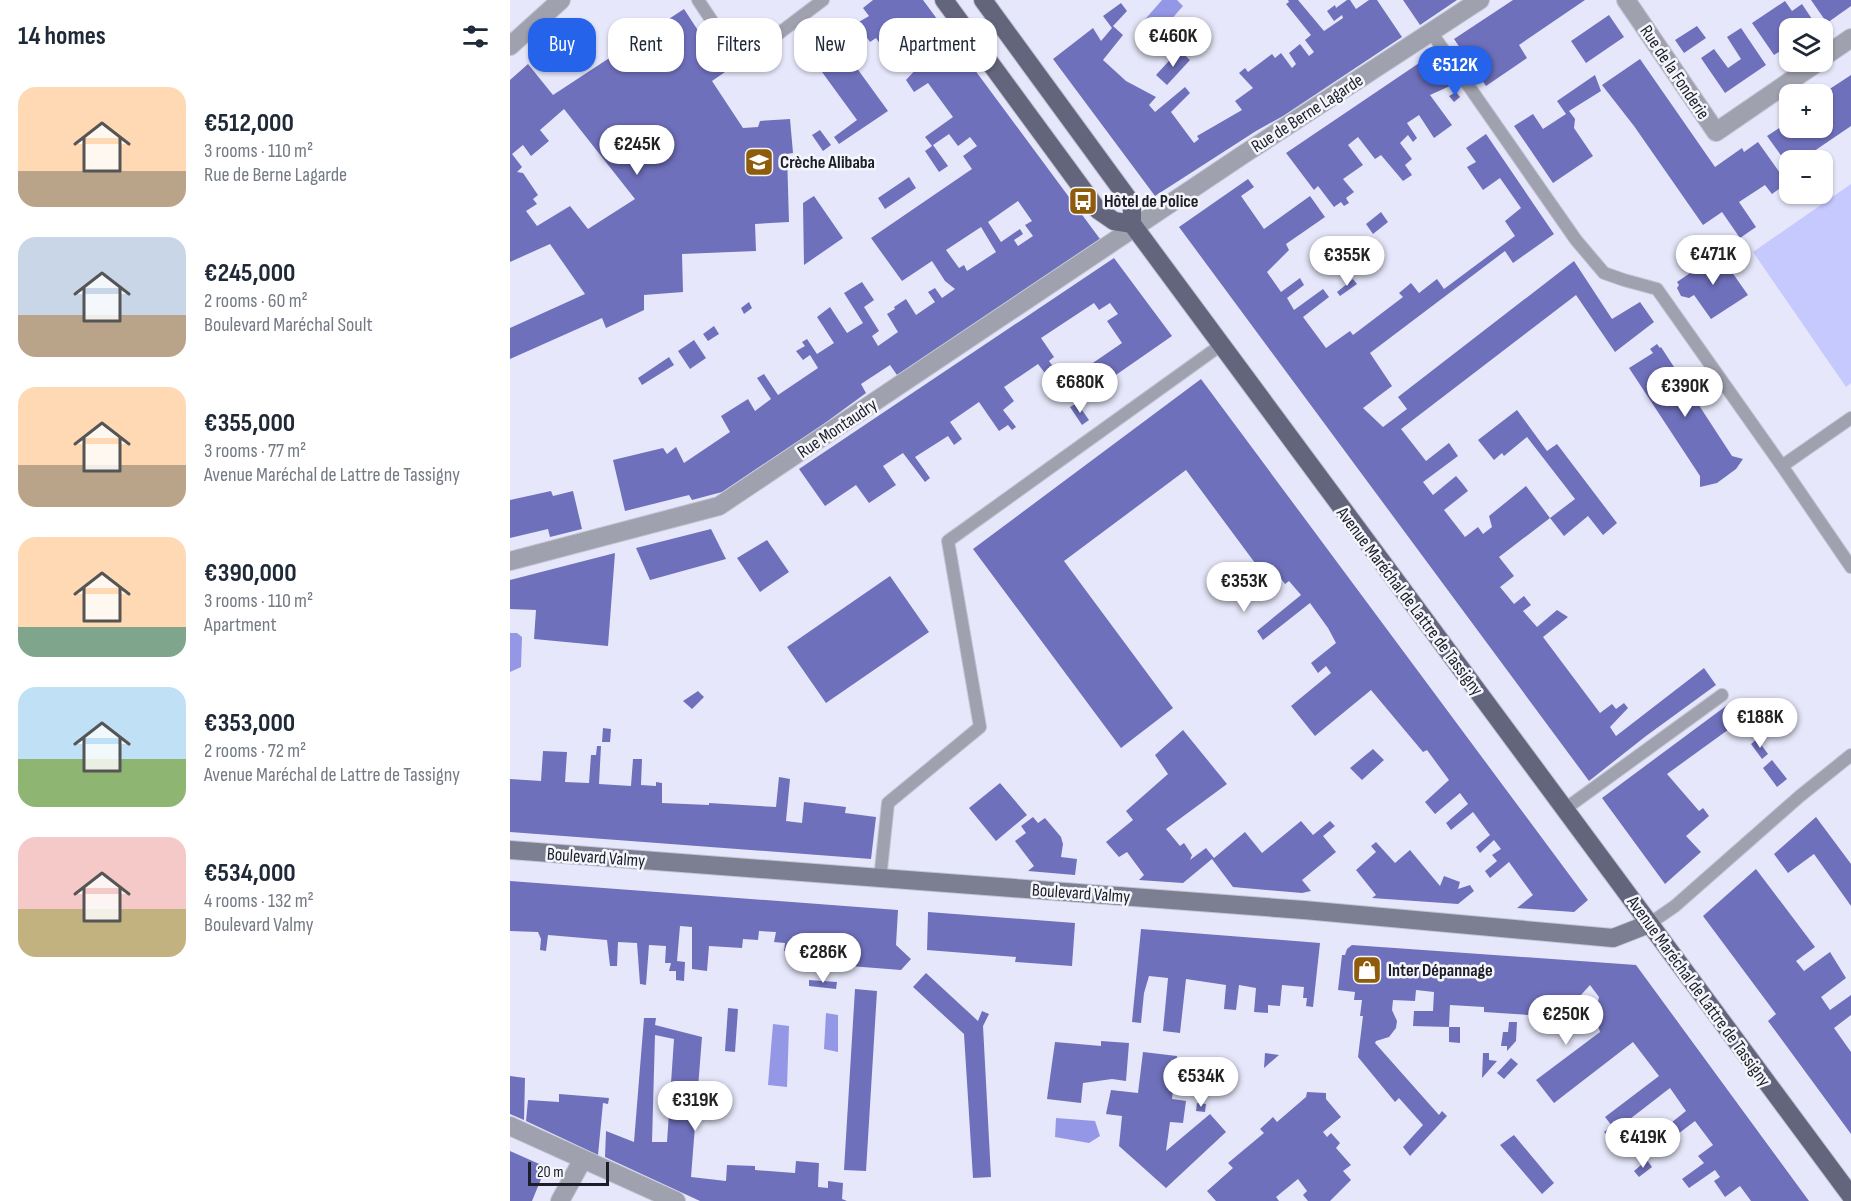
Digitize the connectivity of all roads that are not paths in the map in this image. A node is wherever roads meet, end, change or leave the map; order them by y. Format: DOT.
graph roads {
  1 [pos="561,0"];
  2 [pos="698,0"];
  3 [pos="823,0"];
  4 [pos="944,0"];
  5 [pos="983,0"];
  6 [pos="1480,0"];
  7 [pos="1626,0"];
  8 [pos="1431,32"];
  9 [pos="1851,38"];
  10 [pos="510,46"];
  11 [pos="1833,50"];
  12 [pos="1803,72"];
  13 [pos="1133,226"];
  14 [pos="1221,345"];
  15 [pos="1851,418"];
  16 [pos="1782,466"];
  17 [pos="510,561"];
  18 [pos="1851,567"];
  19 [pos="1722,695"];
  20 [pos="1851,754"];
  21 [pos="1565,809"];
  22 [pos="510,850"];
  23 [pos="880,879"];
  24 [pos="1650,924"];
  25 [pos="510,1126"];
  26 [pos="583,1159"];
  27 [pos="1851,1197"];
  28 [pos="560,1201"];
  29 [pos="676,1201"];
  1 -- 10 [label="street"];
  2 -- 3 [label="lane"];
  4 -- 13 [label="main road"];
  5 -- 13 [label="main road, Avenue Maréchal de Lattre de Tassigny"];
  6 -- 8 [label="street, Rue de Berne Lagarde"];
  7 -- 12 [label="street, Rue de la Fonderie"];
  8 -- 13 [label="street, Rue de Berne Lagarde"];
  8 -- 16 [label="lane"];
  9 -- 11 [label="street"];
  13 -- 14 [label="main road, Avenue Maréchal de Lattre de Tassigny"];
  13 -- 17 [label="street, Rue Montaudry"];
  14 -- 21 [label="main road, Avenue Maréchal de Lattre de Tassigny"];
  14 -- 23 [label="lane"];
  15 -- 16 [label="lane"];
  16 -- 18 [label="lane"];
  19 -- 21 [label="lane"];
  20 -- 24 [label="lane"];
  21 -- 24 [label="main road, Avenue Maréchal de Lattre de Tassigny"];
  22 -- 23 [label="main road, Boulevard Valmy"];
  23 -- 24 [label="main road, Boulevard Valmy"];
  24 -- 27 [label="main road, Avenue Maréchal de Lattre de Tassigny"];
  25 -- 26 [label="street"];
  26 -- 28 [label="street"];
  26 -- 29 [label="street"];
}
